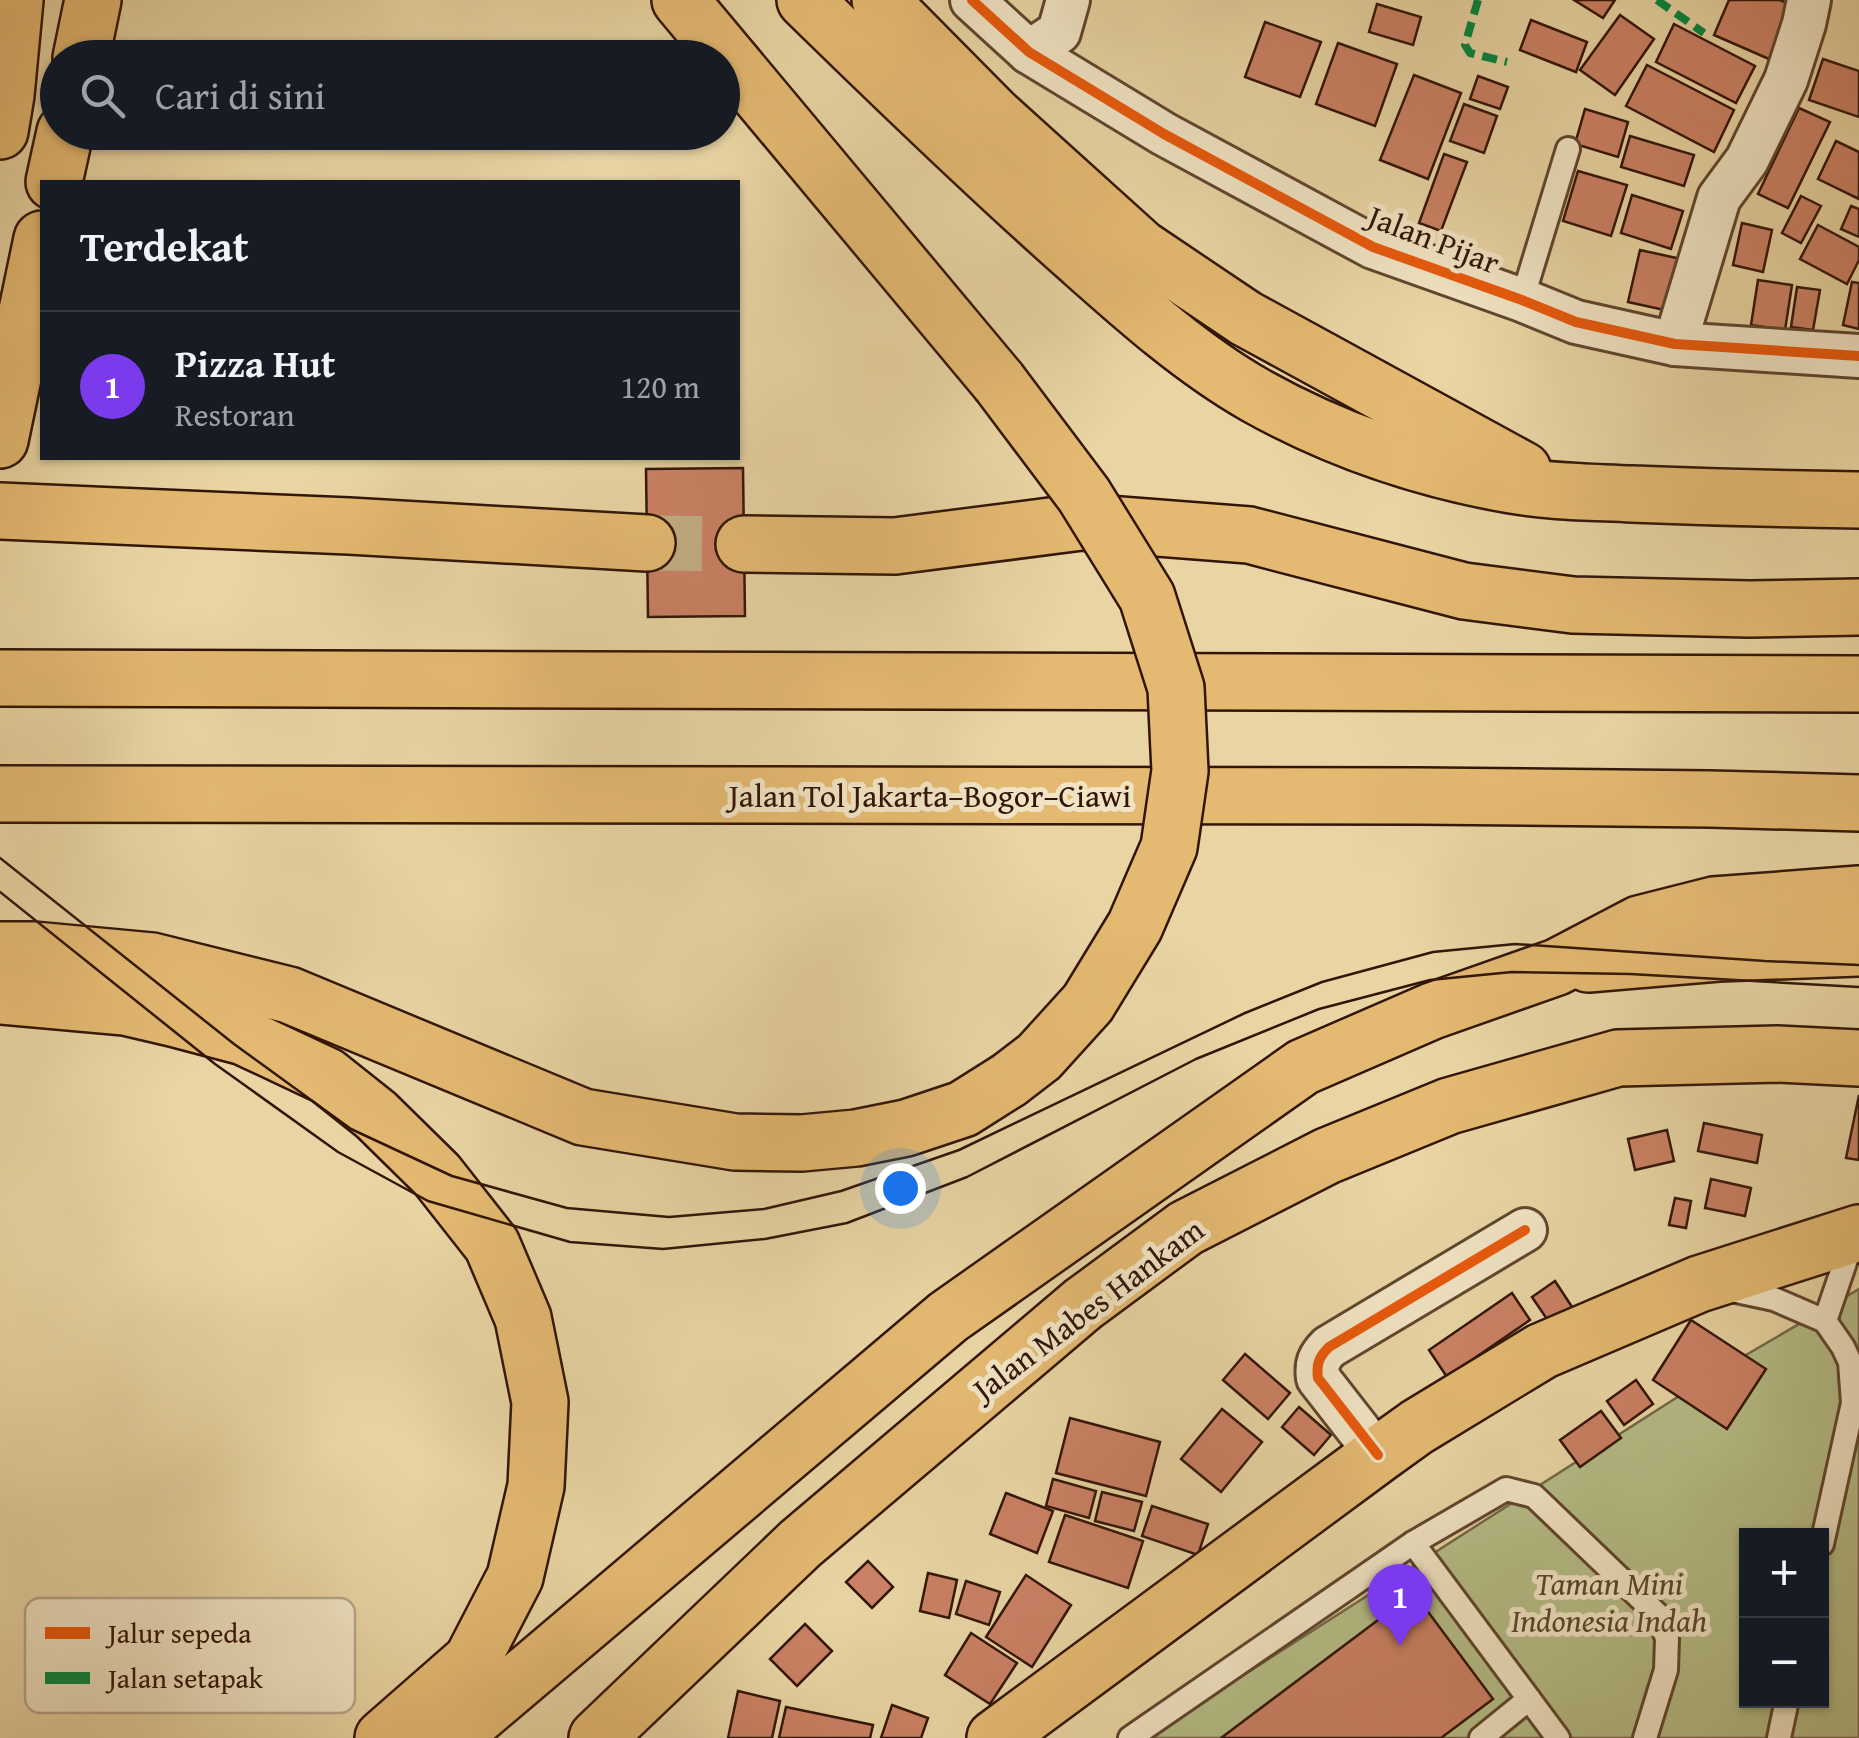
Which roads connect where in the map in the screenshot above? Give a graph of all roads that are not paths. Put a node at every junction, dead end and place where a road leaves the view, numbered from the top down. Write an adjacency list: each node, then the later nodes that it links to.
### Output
1 (16, 0): 13 (main road)
2 (93, 0): 9 (main road)
3 (680, 0): 10 (main road, bridge)
4 (805, 0): 22 (main road)
5 (880, 0): 22 (main road)
6 (972, 0): 11 (street, Jalan Pijar)
7 (1068, 0): 11 (street)
8 (1809, 0): 19 (street)
9 (85, 40)
10 (713, 40)
11 (1029, 52): 18 (street, Jalan Pijar)
12 (740, 72): 34 (main road, bridge)
13 (0, 131)
14 (61, 150): 16 (main road)
15 (1568, 150): 18 (lane)
16 (54, 180)
17 (40, 249): 21 (main road)
18 (1522, 300): 19 (street, Jalan Pijar)
19 (1675, 344): 20 (street, Jalan Pijar)
20 (1859, 356)
21 (3, 427)
22 (1560, 491): 23 (main road)
23 (1859, 500)
24 (0, 511): 25 (main road)
25 (647, 543)
26 (744, 544): 27 (main road)
27 (1859, 607)
28 (0, 678): 29 (main road)
29 (1859, 684)
30 (0, 794): 31 (main road, Jalan Tol Jakarta–Bogor–Ciawi)
31 (1859, 803)
32 (1859, 894): 35 (main road)
33 (1859, 948): 35 (main road)
34 (0, 950)
35 (1557, 967): 49 (main road)
36 (0, 996): 48 (main road)
37 (1859, 1058): 50 (main road, Jalan Mabes Hankam)
38 (1524, 1230): 42 (street)
39 (1856, 1234): 40 (main road); 41 (lane)
40 (1699, 1284): 41 (lane); 42 (main road)
41 (1826, 1321): 43 (lane)
42 (1378, 1455): 47 (main road)
43 (1825, 1528)
44 (1413, 1542): 45 (lane); 51 (lane); 54 (lane)
45 (1529, 1699): 52 (lane); 53 (lane)
46 (1785, 1708): 55 (lane)
47 (1016, 1732)
48 (383, 1738)
49 (452, 1738)
50 (597, 1738)
51 (1130, 1738)
52 (1481, 1738)
53 (1558, 1738)
54 (1645, 1738)
55 (1779, 1738)

